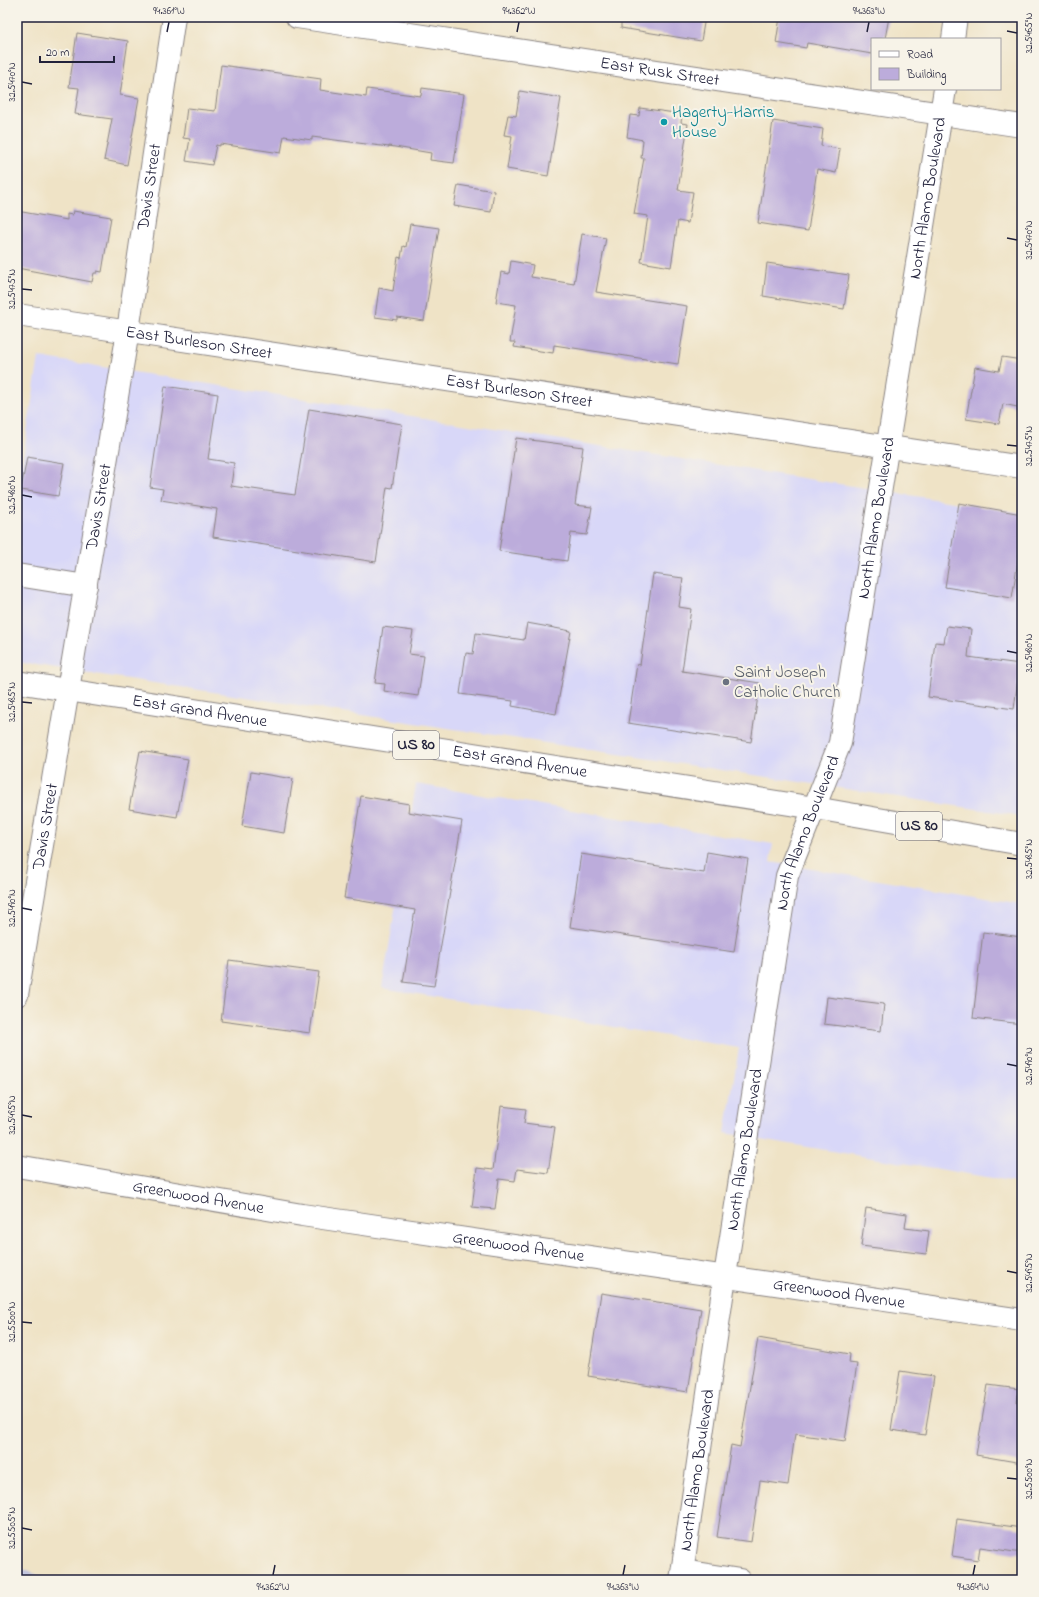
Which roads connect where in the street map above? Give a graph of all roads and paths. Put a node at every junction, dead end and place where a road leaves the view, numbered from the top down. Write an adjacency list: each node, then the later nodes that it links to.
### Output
1 (174, 17): 10 (main road, Davis Street)
2 (297, 17): 4 (main road, East Rusk Street)
3 (956, 17): 5 (main road)
4 (364, 22): 7 (main road, East Rusk Street)
5 (953, 38)
6 (944, 90): 7 (main road, North Alamo Boulevard)
7 (941, 113): 8 (main road, East Rusk Street); 11 (main road, North Alamo Boulevard)
8 (1022, 126)
9 (17, 315): 10 (main road, East Burleson Street)
10 (128, 332): 11 (main road, East Burleson Street); 14 (main road, Davis Street)
11 (887, 446): 12 (main road, East Burleson Street); 17 (main road, North Alamo Boulevard)
12 (1022, 467)
13 (17, 575): 14 (main road)
14 (86, 586): 16 (main road, Davis Street)
15 (17, 682): 16 (main road, East Grand Avenue / US 80)
16 (68, 690): 17 (main road, East Grand Avenue / US 80); 19 (main road, Davis Street)
17 (815, 808): 18 (main road, East Grand Avenue / US 80); 21 (main road, North Alamo Boulevard)
18 (1022, 844)
19 (17, 995)
20 (17, 1166): 21 (main road, Greenwood Avenue)
21 (725, 1276): 22 (main road, Greenwood Avenue); 23 (main road, North Alamo Boulevard)
22 (1022, 1320)
23 (682, 1576): 24 (main road)
24 (740, 1580)

